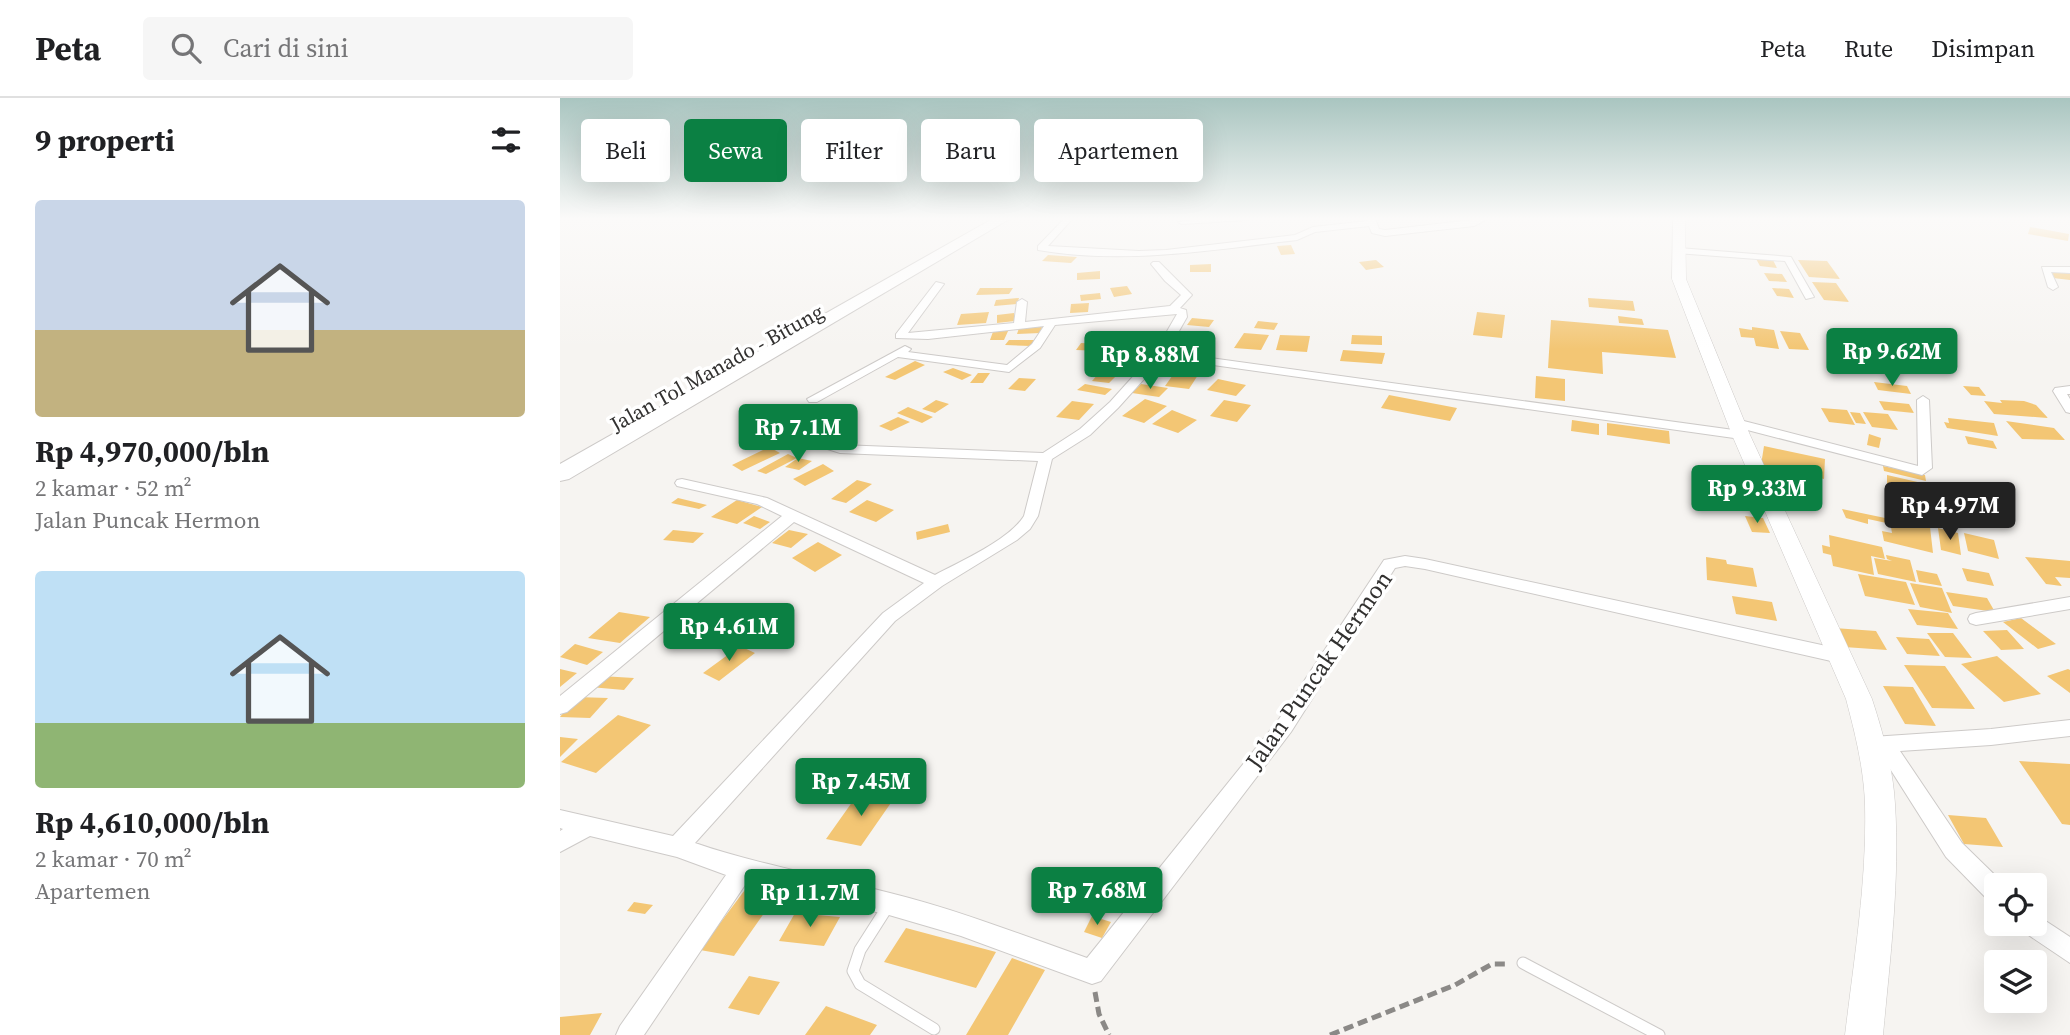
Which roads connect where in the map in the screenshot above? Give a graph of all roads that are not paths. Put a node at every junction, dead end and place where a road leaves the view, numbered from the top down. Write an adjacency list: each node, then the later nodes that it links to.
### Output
1 (905, 262): 23 (highway, Jalan Tol Manado - Bitung)
2 (928, 262): 25 (highway, Jalan Tol Manado - Bitung)
3 (1679, 262): 21 (street)
4 (1790, 262): 9 (street)
5 (1157, 264): 11 (street)
6 (2070, 270): 8 (street)
7 (939, 284): 14 (street)
8 (2053, 287)
9 (1809, 297)
10 (1022, 302): 13 (street)
11 (1173, 309): 12 (street); 16 (street)
12 (1052, 322): 13 (street); 15 (street)
13 (1019, 325): 14 (street)
14 (928, 336): 15 (street)
15 (897, 354): 18 (street)
16 (1160, 354): 21 (street); 24 (street)
17 (2070, 390): 20 (street)
18 (813, 399)
19 (1923, 400): 21 (street)
20 (2070, 408)
21 (1738, 429): 31 (street)
22 (789, 432): 24 (street)
23 (560, 455)
24 (1046, 457): 28 (street)
25 (560, 474)
26 (682, 483): 27 (street)
27 (794, 514): 28 (street); 32 (street)
28 (936, 582): 38 (street)
29 (2070, 603): 30 (street)
30 (1976, 619)
31 (1840, 656): 34 (street); 41 (street, Jalan Puncak Hermon)
32 (560, 707)
33 (2067, 731): 34 (street)
34 (1879, 744): 40 (street); 48 (street)
35 (560, 819): 36 (street)
36 (586, 827): 37 (street); 38 (street)
37 (560, 842)
38 (677, 847): 39 (street)
39 (742, 870): 41 (street); 46 (street)
40 (1984, 880)
41 (889, 904): 45 (lane)
42 (2047, 935): 43 (street)
43 (2070, 951)
44 (1523, 964): 47 (lane)
45 (934, 1029)
46 (629, 1035)
47 (1659, 1035)
48 (1864, 1035)

